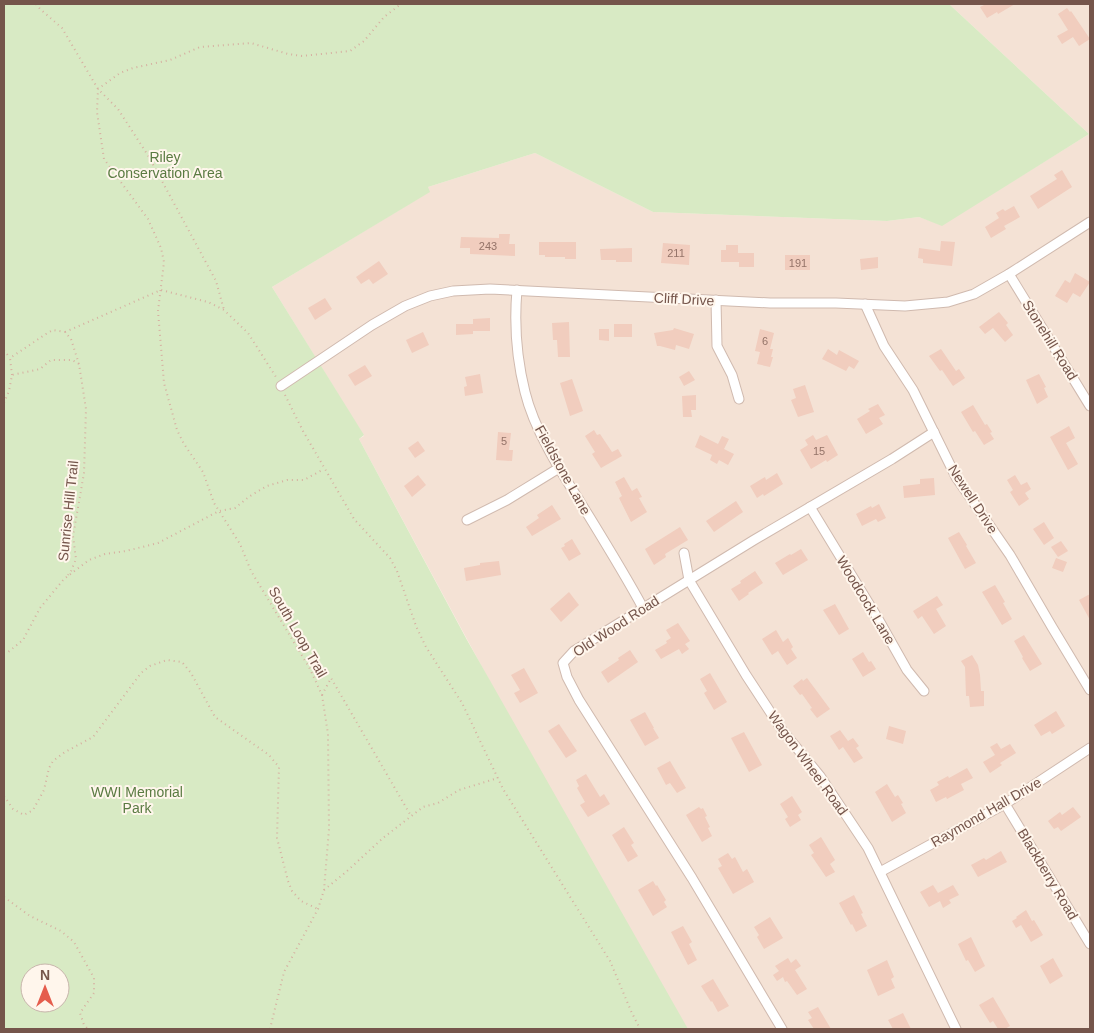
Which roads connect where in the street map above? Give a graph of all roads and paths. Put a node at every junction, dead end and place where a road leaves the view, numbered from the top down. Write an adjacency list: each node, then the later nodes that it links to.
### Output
1 (36, 4): 3 (path)
2 (401, 4): 3 (path)
3 (98, 89): 6 (path, South Loop Trail); 10 (path)
4 (1090, 222): 5 (street, Cliff Drive)
5 (1009, 274): 9 (street, Cliff Drive); 19 (street, Stonehill Road)
6 (161, 290): 10 (path); 11 (path); 24 (path, South Loop Trail)
7 (517, 290): 8 (street, Cliff Drive); 16 (street, Cliff Drive); 21 (street, Fieldstone Lane)
8 (716, 300): 9 (street, Cliff Drive); 17 (street)
9 (864, 304): 20 (street, Newell Drive)
10 (224, 310): 16 (path)
11 (65, 332): 13 (path); 14 (path, Sunrise Hill Trail)
12 (4, 350): 13 (path)
13 (10, 358): 15 (path)
14 (79, 364): 15 (path); 27 (path, Sunrise Hill Trail)
15 (12, 375): 18 (path)
16 (281, 386): 22 (path)
17 (740, 398)
18 (4, 403)
19 (1090, 406)
20 (934, 432): 23 (street, Old Wood Road); 31 (street, Newell Drive)
21 (559, 468): 25 (street); 29 (street, Fieldstone Lane)
22 (325, 469): 24 (path); 35 (path)
23 (810, 507): 28 (street, Old Wood Road); 32 (street, Woodcock Lane)
24 (220, 512): 27 (path); 33 (path, South Loop Trail)
25 (467, 520)
26 (684, 553): 28 (street, Wagon Wheel Road)
27 (64, 579): 30 (path)
28 (690, 580): 29 (street, Old Wood Road); 39 (street, Wagon Wheel Road)
29 (643, 608): 47 (street, Old Wood Road)
30 (4, 653)
31 (1090, 690)
32 (924, 691)
33 (322, 695): 38 (path); 40 (path, South Loop Trail)
34 (1090, 748): 37 (street, Raymond Hall Drive)
35 (498, 778): 38 (path); 46 (path)
36 (4, 796): 42 (path)
37 (1005, 804): 39 (street, Raymond Hall Drive); 43 (street, Blackberry Road)
38 (411, 816): 40 (path)
39 (880, 872): 48 (street, Wagon Wheel Road)
40 (324, 890): 42 (path, South Loop Trail)
41 (4, 897): 44 (path)
42 (318, 909): 45 (path, South Loop Trail)
43 (1090, 944)
44 (88, 1029)
45 (270, 1029)
46 (640, 1029)
47 (782, 1029)
48 (956, 1029)

